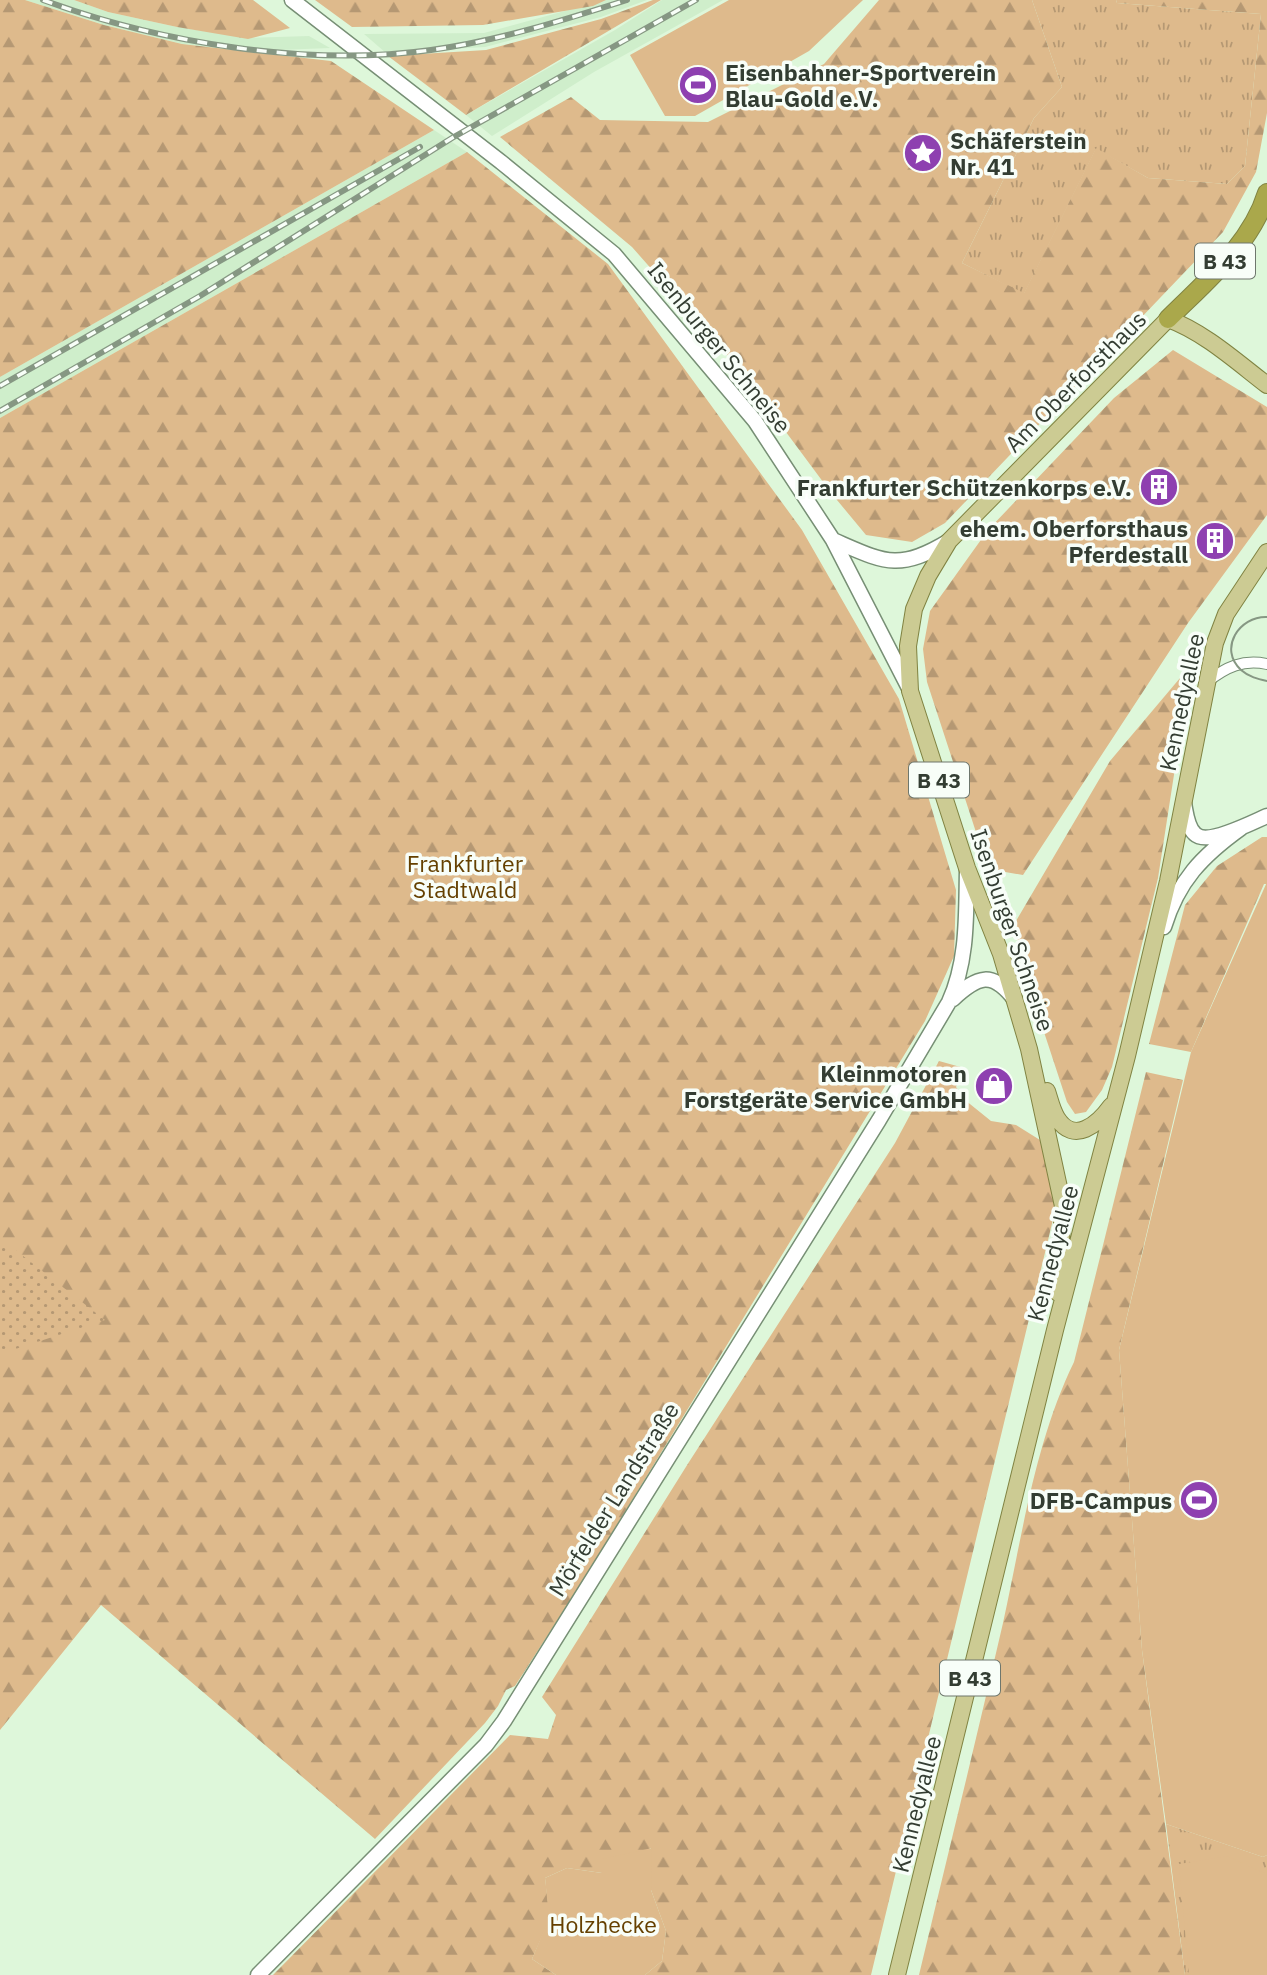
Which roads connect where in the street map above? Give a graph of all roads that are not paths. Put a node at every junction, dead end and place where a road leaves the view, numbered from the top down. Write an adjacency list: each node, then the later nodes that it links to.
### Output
1 (292, 0): 5 (main road, Isenburger Schneise)
2 (1267, 192): 3 (highway, B 43)
3 (1168, 319): 4 (main road); 6 (main road, Am Oberforsthaus / B 43)
4 (1267, 385)
5 (833, 540): 6 (main road); 10 (main road, Isenburger Schneise)
6 (948, 541): 10 (main road, Am Oberforsthaus / B 43)
7 (1267, 552): 9 (main road, Kennedyallee / B 43)
8 (1267, 664): 9 (street)
9 (1207, 683): 11 (main road, Kennedyallee / B 43)
10 (910, 691): 14 (main road, Isenburger Schneise / B 43)
11 (1184, 803): 13 (main road); 15 (main road, Kennedyallee / B 43)
12 (1267, 816): 13 (main road)
13 (1241, 828): 15 (main road)
14 (967, 868): 16 (main road, Isenburger Schneise / B 43); 17 (main road, Mörfelder Landstraße)
15 (1151, 948): 19 (main road, Kennedyallee / B 43)
16 (1015, 1000): 17 (main road, Mörfelder Landstraße); 18 (main road, Isenburger Schneise / B 43)
17 (949, 1002): 21 (main road, Mörfelder Landstraße)
18 (1025, 1036): 19 (main road); 20 (main road, Isenburger Schneise / B 43)
19 (1116, 1098): 20 (main road, Kennedyallee / B 43)
20 (1055, 1330): 22 (main road, Kennedyallee / B 43)
21 (258, 1975)
22 (897, 1975)

